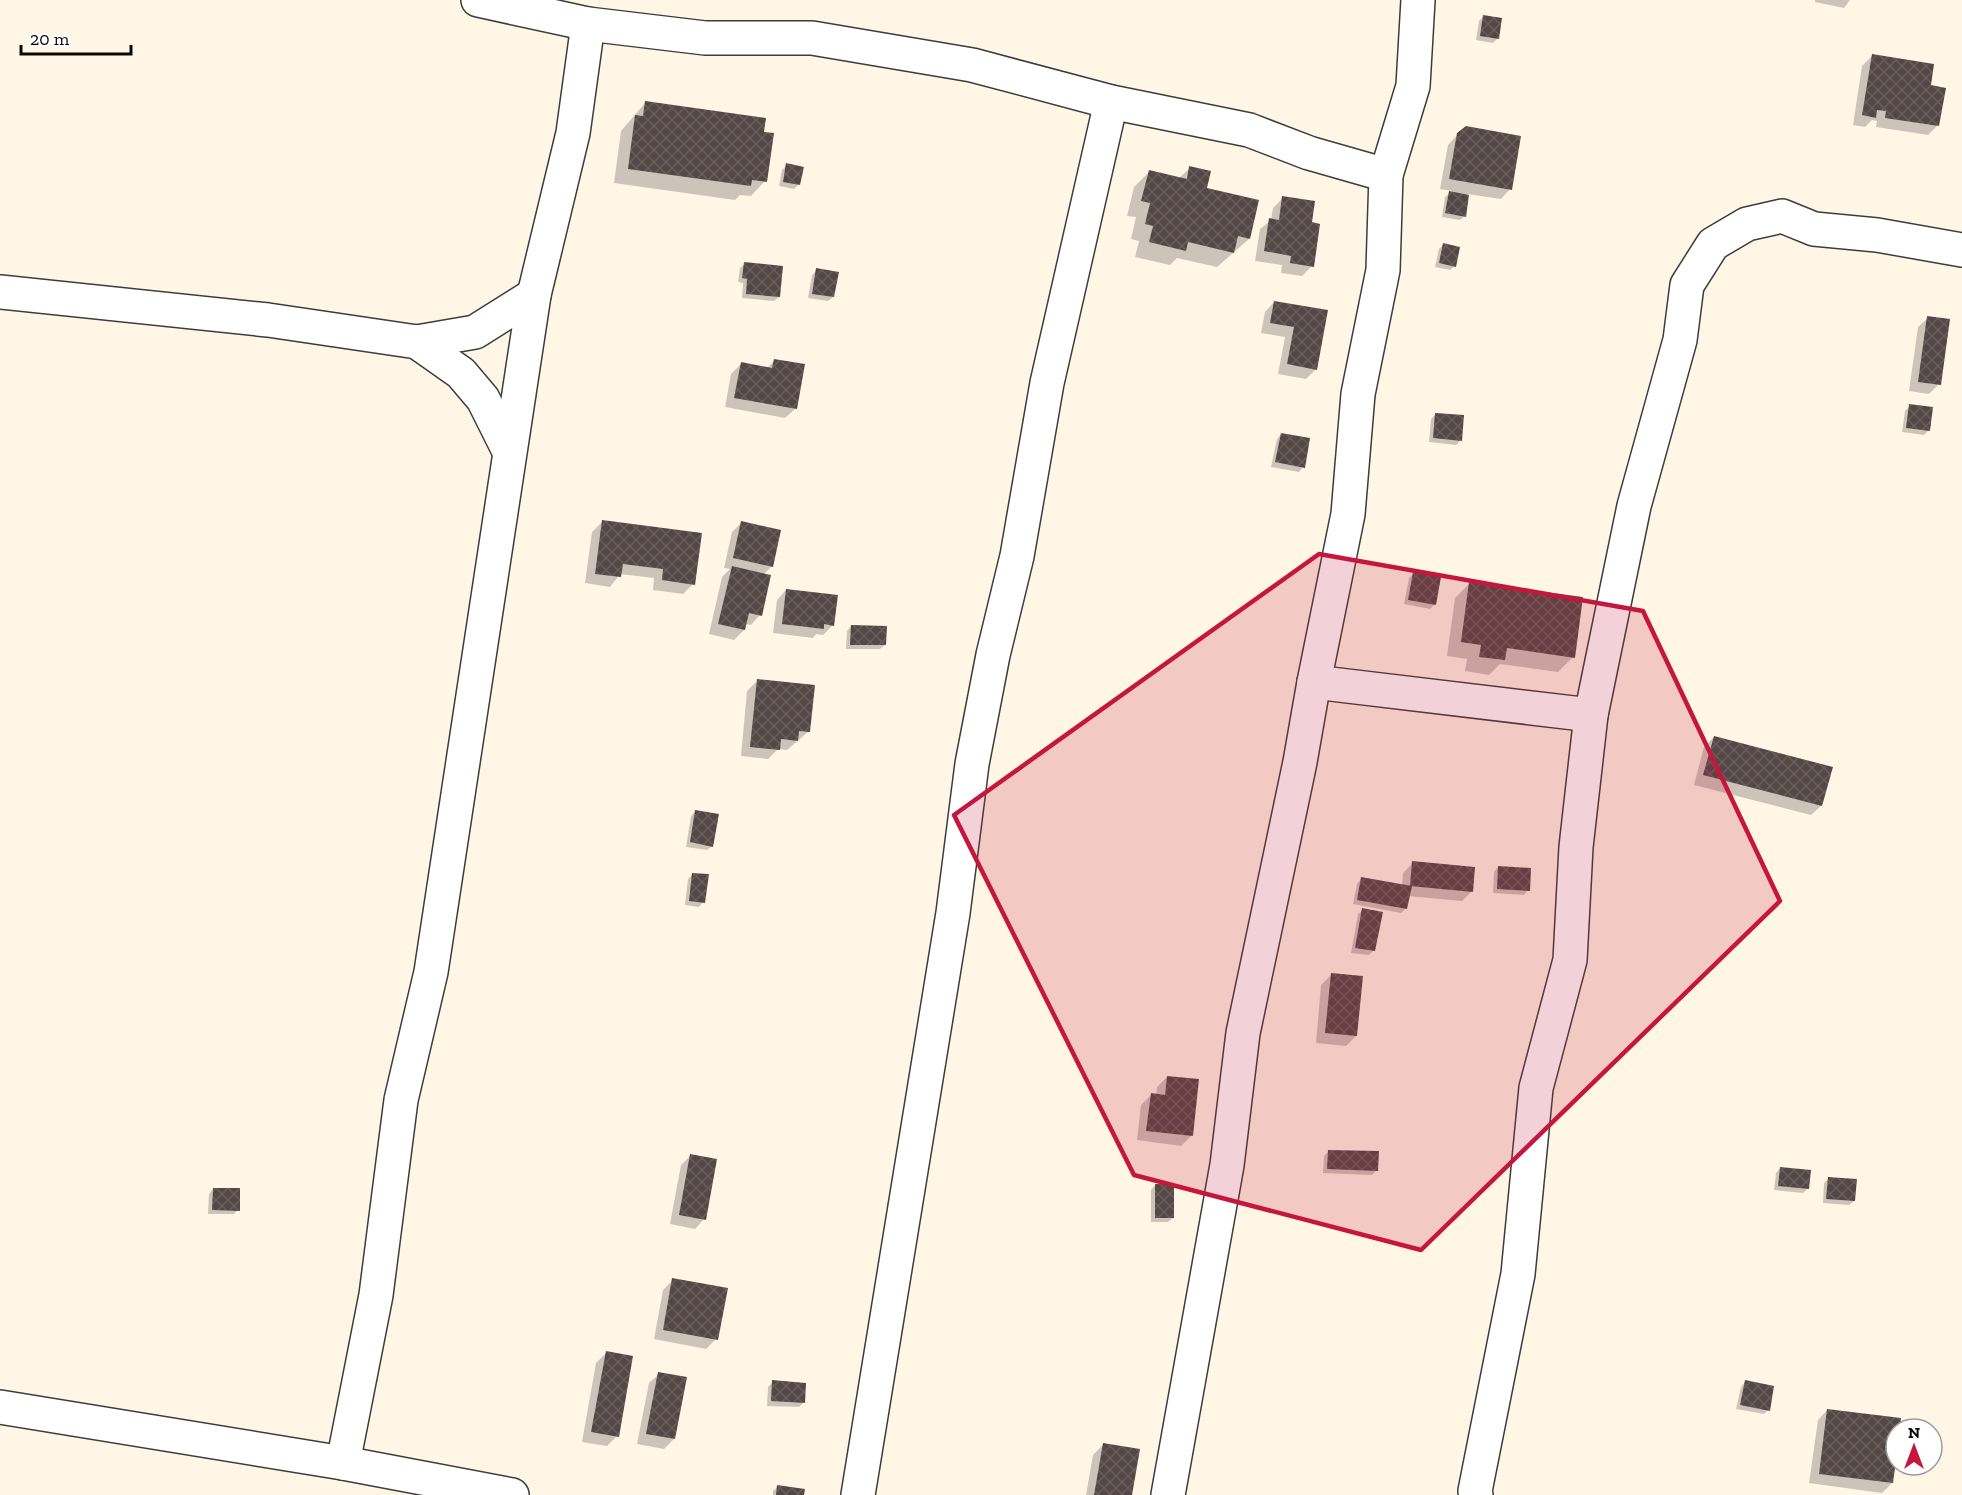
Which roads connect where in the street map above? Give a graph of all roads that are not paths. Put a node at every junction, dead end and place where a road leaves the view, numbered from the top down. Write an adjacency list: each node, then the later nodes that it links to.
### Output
1 (478, 0): 3 (street)
2 (1418, 0): 5 (street)
3 (588, 24): 4 (street); 8 (street)
4 (1111, 102): 5 (street); 17 (street)
5 (1386, 175): 11 (street)
6 (1962, 250): 12 (street)
7 (0, 292): 9 (street)
8 (534, 295): 9 (street); 10 (street)
9 (417, 342): 10 (street)
10 (509, 451): 14 (street)
11 (1314, 682): 12 (street); 18 (street)
12 (1591, 715): 15 (street)
13 (0, 1407): 14 (street)
14 (343, 1463): 16 (street)
15 (1474, 1494)
16 (512, 1495)
17 (858, 1495)
18 (1168, 1495)

